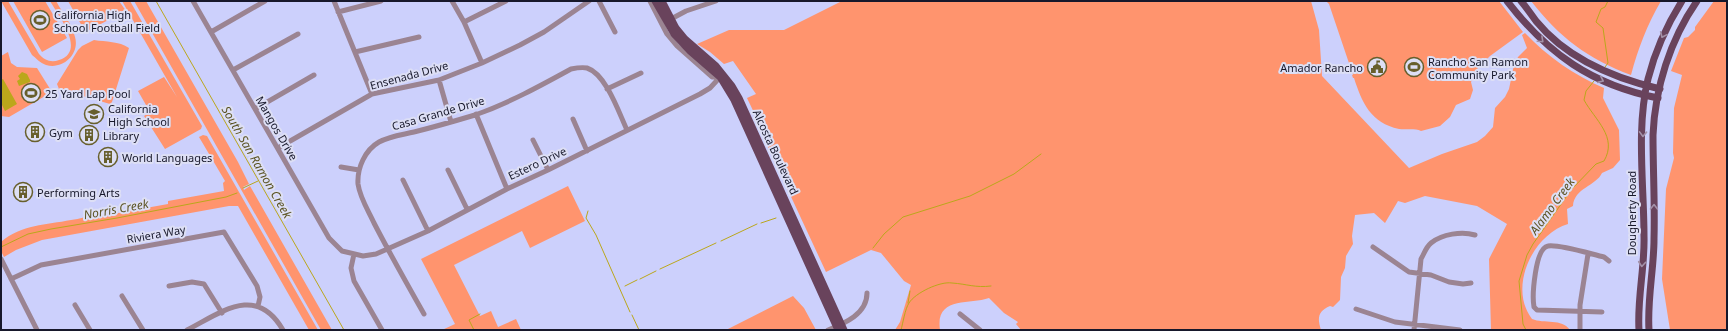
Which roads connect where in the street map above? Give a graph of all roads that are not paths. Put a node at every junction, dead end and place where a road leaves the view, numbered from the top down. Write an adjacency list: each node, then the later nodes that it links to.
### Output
1 (194, 1): 20 (street, Mangos Drive)
2 (265, 1): 20 (street)
3 (334, 1): 17 (street)
4 (382, 1): 17 (street)
5 (452, 1): 19 (street)
6 (506, 1): 19 (street)
7 (589, 1): 25 (street, Ensenada Drive)
8 (599, 1): 21 (street)
9 (650, 1): 29 (street)
10 (655, 1): 18 (main road, Alcosta Boulevard)
11 (662, 1): 18 (main road, Alcosta Boulevard)
12 (716, 1): 18 (street)
13 (1507, 1): 35 (main road, one-way to 35)
14 (1521, 1): 31 (main road)
15 (1682, 1): 31 (main road, Dougherty Road, one-way to 31)
16 (1697, 1): 33 (main road, Dougherty Road)
17 (338, 12): 24 (street)
18 (669, 21): 29 (main road, Alcosta Boulevard)
19 (464, 22): 25 (street)
20 (211, 32): 26 (street, Mangos Drive)
21 (615, 32)
22 (298, 34): 26 (street)
23 (419, 37): 24 (street)
24 (355, 52): 34 (street)
25 (482, 63): 30 (street, Ensenada Drive)
26 (233, 70): 37 (street, Mangos Drive)
27 (641, 73): 32 (street)
28 (314, 75): 37 (street)
29 (721, 76): 41 (street, Estero Drive); 75 (main road, Alcosta Boulevard)
30 (439, 80): 34 (street, Ensenada Drive); 40 (street)
31 (1646, 86): 33 (main road); 35 (main road, Dougherty Road)
32 (608, 89): 38 (street, Casa Grande Drive); 41 (street, Casa Grande Drive)
33 (1660, 89): 36 (main road, Dougherty Road)
34 (372, 94): 43 (street, Ensenada Drive)
35 (1645, 95): 36 (main road); 86 (main road, Dougherty Road, one-way to 86)
36 (1658, 98): 87 (main road, Dougherty Road, one-way to 36)
37 (255, 109): 43 (street, Mangos Drive)
38 (476, 114): 40 (street, Casa Grande Drive); 50 (street)
39 (572, 119): 44 (street)
40 (451, 122): 46 (street, Casa Grande Drive)
41 (627, 130): 44 (street, Estero Drive)
42 (533, 140): 48 (street)
43 (278, 148): 56 (street, Mangos Drive)
44 (587, 151): 48 (street, Estero Drive)
45 (341, 167): 46 (street)
46 (359, 170): 55 (street, Casa Grande Drive)
47 (448, 170): 51 (street)
48 (548, 170): 50 (street, Estero Drive)
49 (403, 180): 52 (street)
50 (507, 189): 51 (street, Estero Drive)
51 (467, 209): 52 (street, Estero Drive)
52 (428, 231): 55 (street, Estero Drive)
53 (1475, 235): 60 (street)
54 (1373, 247): 60 (street)
55 (387, 249): 56 (street, Estero Drive); 72 (street, Casa Grande Drive)
56 (354, 254): 81 (street)
57 (1588, 254): 59 (street); 70 (street); 70 (street)
58 (1, 259): 61 (street)
59 (1609, 261)
60 (1420, 274): 62 (street); 74 (street)
61 (11, 279): 67 (street, Riviera Way); 76 (street)
62 (1471, 283)
63 (169, 286): 69 (street)
64 (867, 293): 75 (street)
65 (122, 296): 78 (street)
66 (75, 305): 77 (street)
67 (258, 306): 69 (street); 80 (street)
68 (1356, 309): 74 (street)
69 (222, 312): 79 (street)
70 (1580, 312): 71 (street); 85 (street)
71 (1602, 312)
72 (424, 314)
73 (960, 314): 83 (street)
74 (1414, 327): 84 (street)
75 (839, 328): 82 (street)
76 (37, 330)
77 (90, 330)
78 (143, 330)
79 (187, 330)
80 (283, 330)
81 (382, 330)
82 (828, 330)
83 (980, 330)
84 (1460, 330)
85 (1580, 330)
86 (1639, 330)
87 (1649, 330)

